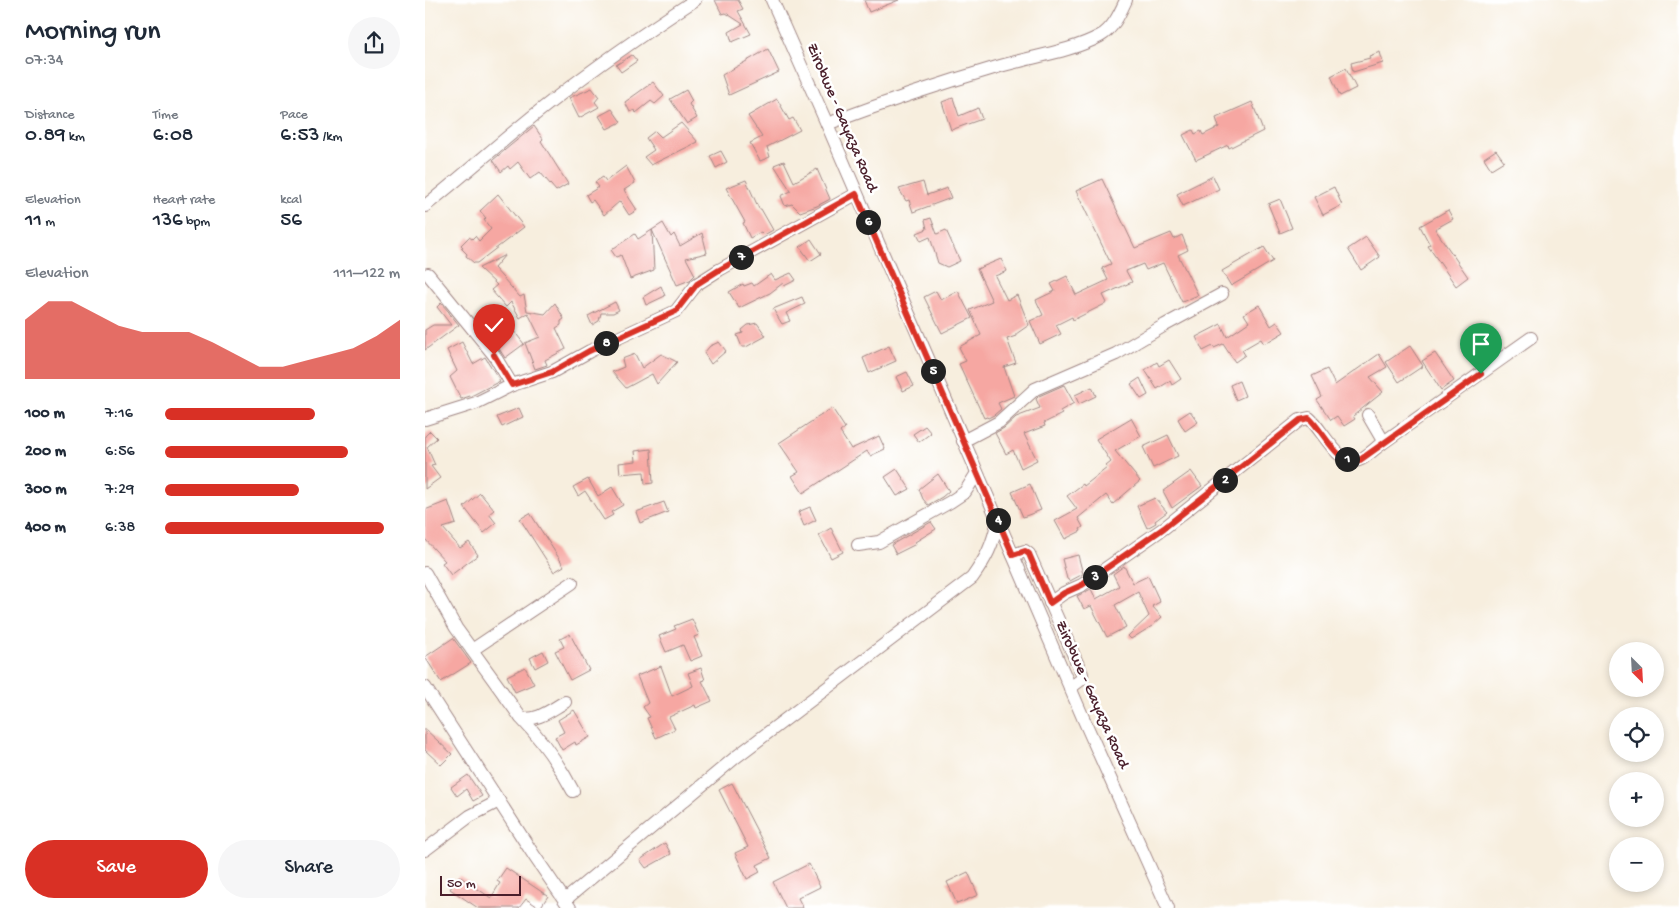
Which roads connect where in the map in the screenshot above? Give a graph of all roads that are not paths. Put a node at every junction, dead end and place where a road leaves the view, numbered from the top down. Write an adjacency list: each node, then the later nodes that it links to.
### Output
1 (695, 0): 6 (street)
2 (772, 0): 4 (street, Zirobwe - Gayaza Road)
3 (1127, 0): 4 (street)
4 (827, 124): 5 (street, Zirobwe - Gayaza Road)
5 (856, 194): 10 (street); 13 (street, Zirobwe - Gayaza Road)
6 (425, 206)
7 (428, 274): 10 (street)
8 (1222, 294): 13 (street)
9 (1531, 338): 14 (street)
10 (512, 385): 12 (street)
11 (1368, 415): 14 (street)
12 (425, 418)
13 (963, 441): 15 (street, Zirobwe - Gayaza Road)
14 (1381, 444): 21 (street)
15 (977, 473): 16 (street, Zirobwe - Gayaza Road); 17 (street)
16 (998, 521): 18 (street, Zirobwe - Gayaza Road); 30 (street)
17 (858, 545)
18 (1013, 555): 21 (street); 24 (street, Zirobwe - Gayaza Road)
19 (425, 573): 22 (street)
20 (572, 582): 22 (street)
21 (1050, 603): 24 (street)
22 (472, 650): 26 (street)
23 (425, 687): 28 (street)
24 (1070, 688): 31 (street, Zirobwe - Gayaza Road)
25 (565, 702): 26 (street)
26 (521, 718): 27 (street)
27 (573, 791)
28 (499, 801): 29 (street); 30 (street)
29 (425, 850)
30 (567, 904)
31 (1168, 908)

